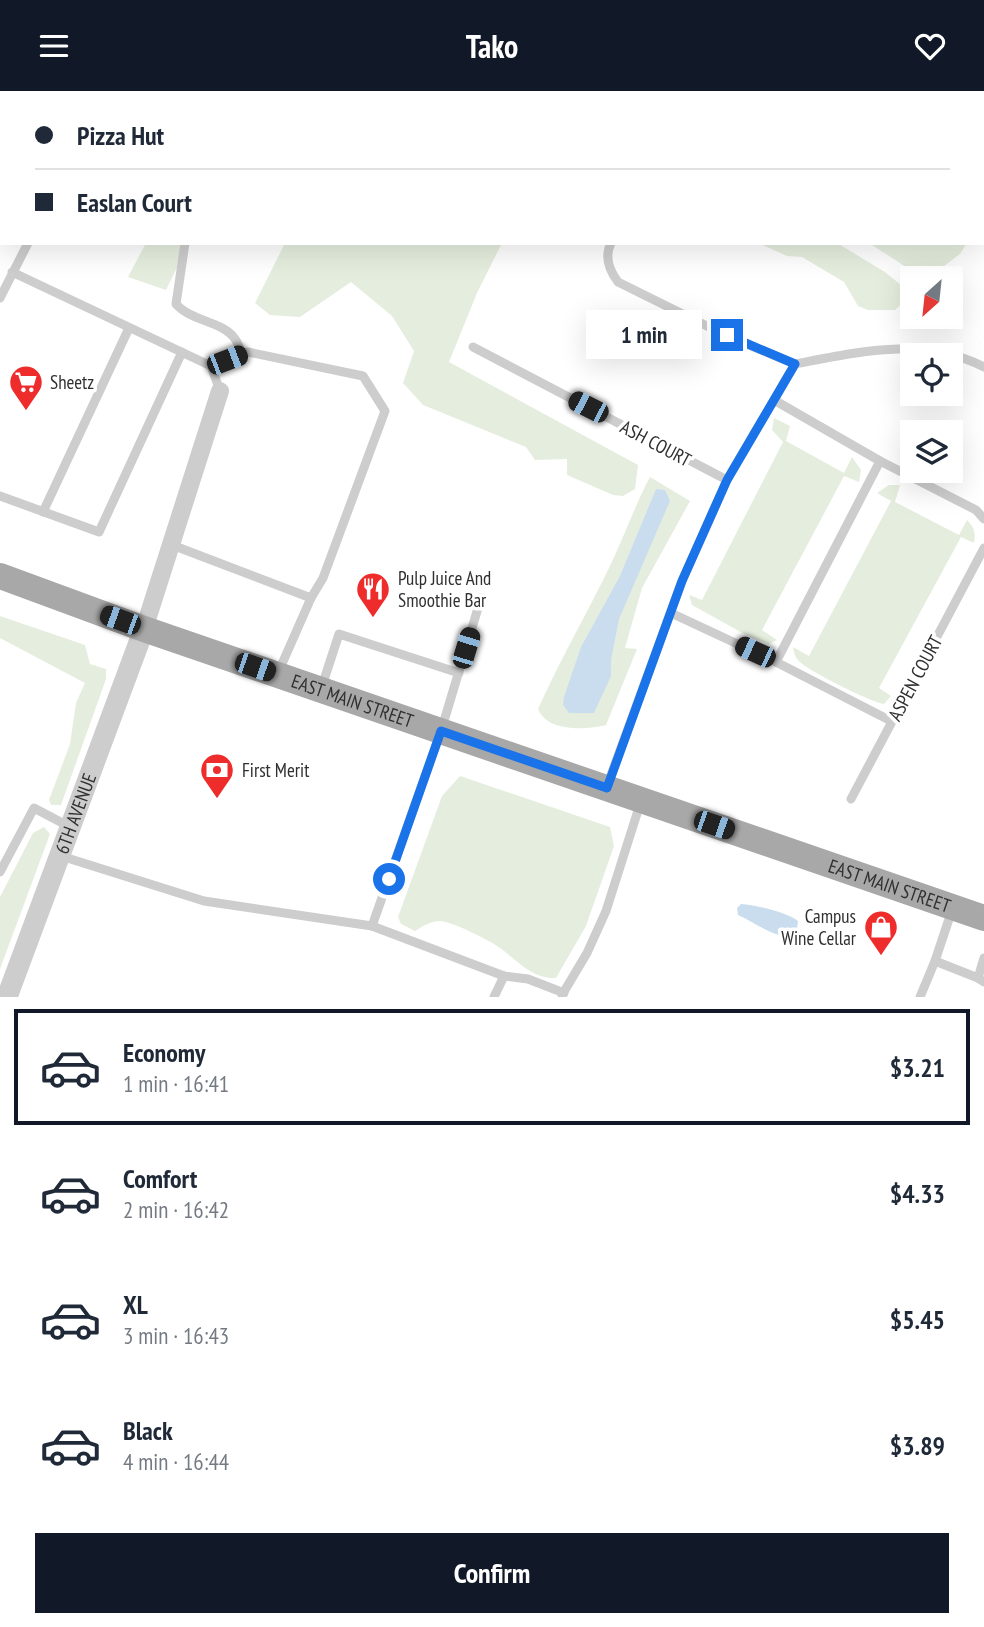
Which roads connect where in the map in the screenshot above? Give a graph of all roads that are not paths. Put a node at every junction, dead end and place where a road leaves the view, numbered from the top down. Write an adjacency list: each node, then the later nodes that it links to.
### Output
1 (27, 245): 4 (lane)
2 (185, 245): 9 (lane)
3 (611, 245): 10 (lane)
4 (12, 272): 5 (lane); 6 (lane)
5 (0, 298)
6 (129, 328): 8 (lane); 18 (lane)
7 (472, 347): 16 (lane, ASH COURT)
8 (182, 352): 11 (lane); 18 (lane)
9 (242, 354): 11 (lane); 24 (lane)
10 (795, 364): 12 (lane); 14 (lane)
11 (211, 366): 13 (lane)
12 (984, 367)
13 (220, 391): 20 (street)
14 (774, 400): 15 (lane); 16 (lane)
15 (880, 461): 19 (lane); 27 (lane)
16 (727, 480): 25 (lane)
17 (0, 496): 18 (lane)
18 (43, 512)
19 (984, 519)
20 (172, 545): 24 (lane); 26 (street)
21 (984, 548): 31 (lane, ASPEN COURT)
22 (0, 576): 26 (main road, EAST MAIN STREET)
23 (481, 597): 28 (lane)
24 (311, 598): 29 (lane)
25 (671, 613): 27 (lane); 33 (lane)
26 (144, 629): 29 (main road, EAST MAIN STREET); 36 (street, 6TH AVENUE)
27 (776, 662): 31 (lane)
28 (459, 673): 30 (lane); 32 (lane)
29 (277, 675): 30 (main road, EAST MAIN STREET)
30 (321, 689): 32 (main road, EAST MAIN STREET)
31 (891, 720): 34 (lane, ASPEN COURT)
32 (441, 731): 33 (main road, EAST MAIN STREET); 41 (lane)
33 (607, 788): 35 (main road, EAST MAIN STREET)
34 (851, 799)
35 (641, 800): 39 (main road, EAST MAIN STREET); 46 (lane)
36 (70, 827): 37 (street, 6TH AVENUE); 38 (lane)
37 (60, 856): 41 (lane); 47 (street, 6TH AVENUE)
38 (0, 872)
39 (953, 908): 40 (main road, EAST MAIN STREET); 43 (lane)
40 (984, 918)
41 (372, 926): 44 (lane)
42 (984, 958): 45 (lane)
43 (935, 961): 45 (lane); 49 (lane)
44 (504, 976): 46 (lane); 48 (lane)
45 (981, 980)
46 (563, 995)
47 (7, 997)
48 (494, 997)
49 (920, 997)

